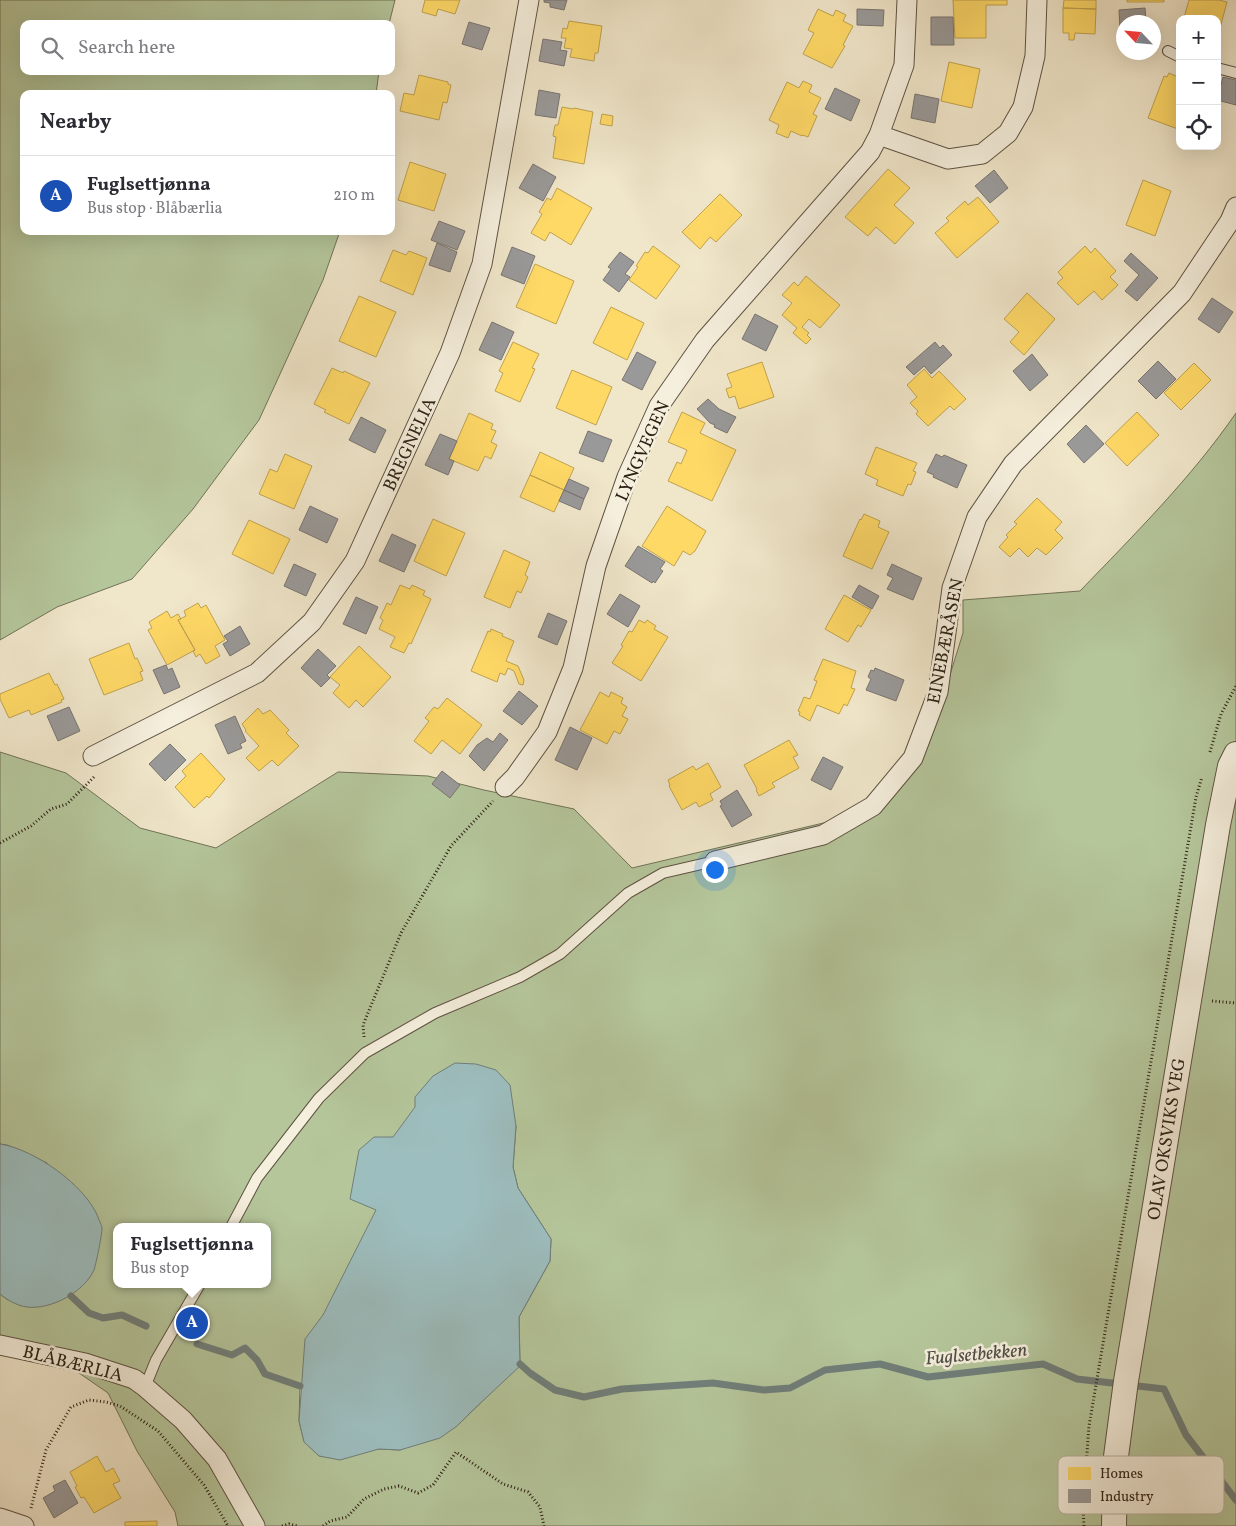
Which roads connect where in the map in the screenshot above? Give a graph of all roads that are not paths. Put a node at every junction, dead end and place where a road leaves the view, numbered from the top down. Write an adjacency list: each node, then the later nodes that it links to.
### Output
1 (529, 0): 11 (street, BREGNELIA)
2 (907, 0): 8 (street, LYNGVEGEN)
3 (1037, 0): 8 (street)
4 (1168, 51): 5 (lane)
5 (1176, 55)
6 (1221, 69): 7 (lane)
7 (1236, 73)
8 (878, 134): 12 (street, LYNGVEGEN)
9 (1236, 207): 13 (street, EINEBÆRÅSEN)
10 (1236, 754): 18 (street, OLAV OKSVIKS VEG)
11 (93, 756)
12 (505, 787)
13 (715, 861): 14 (lane)
14 (233, 1223)
15 (198, 1288): 17 (lane)
16 (0, 1345): 17 (street, BLÅBÆRLIA)
17 (145, 1386): 21 (street, BLÅBÆRLIA)
18 (1116, 1456)
19 (0, 1518): 20 (street)
20 (27, 1518)
21 (255, 1526)

